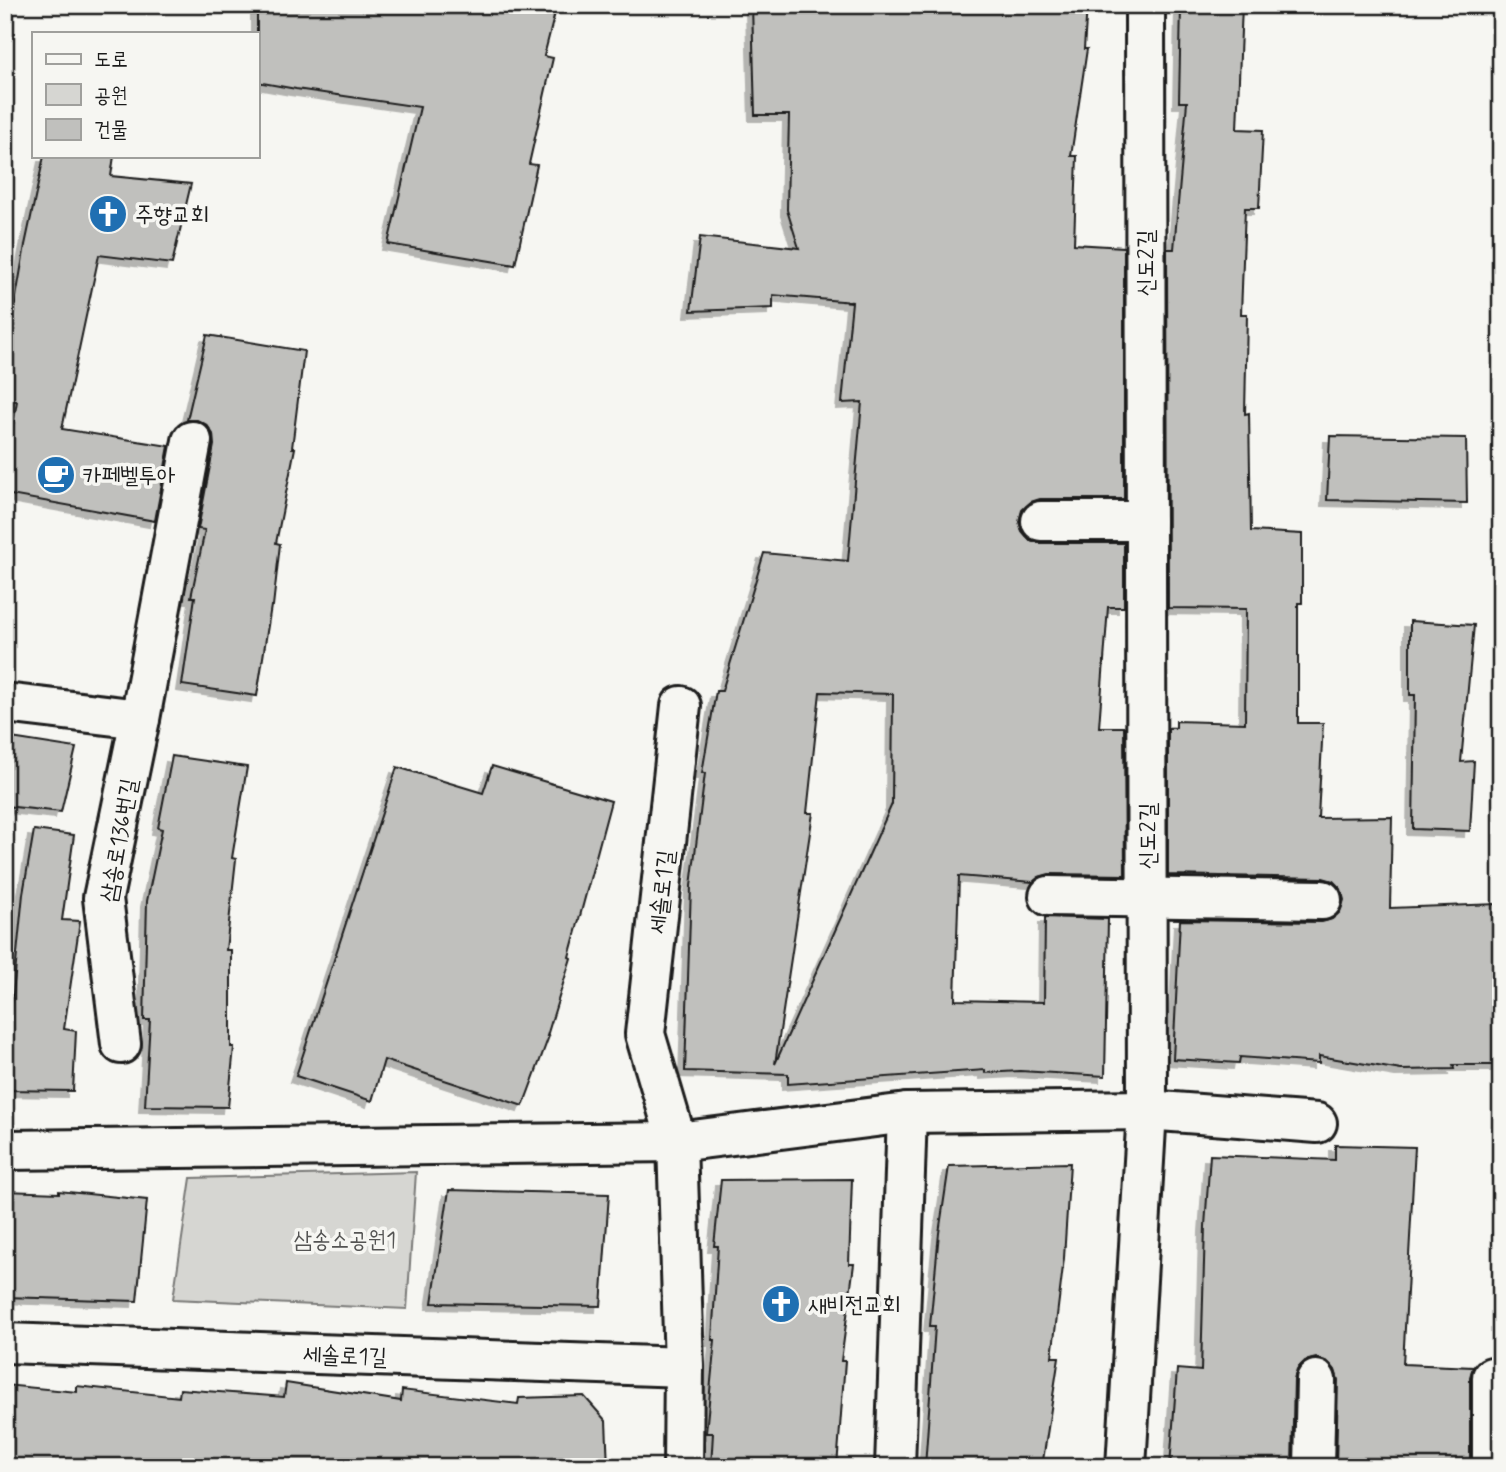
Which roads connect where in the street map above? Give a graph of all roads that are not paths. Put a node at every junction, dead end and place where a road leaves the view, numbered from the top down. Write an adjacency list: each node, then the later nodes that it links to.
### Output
1 (1145, 5): 4 (street, 신도2길)
2 (192, 441): 7 (street, 삼송로136번길)
3 (1041, 521): 4 (street)
4 (1146, 521): 9 (street, 신도2길)
5 (5, 703): 7 (street)
6 (681, 706): 15 (street, 세솔로1길)
7 (140, 719): 11 (street, 삼송로136번길)
8 (1049, 896): 9 (street, 신도2길)
9 (1147, 898): 10 (street, 신도2길); 12 (street, 신도2길)
10 (1322, 900)
11 (121, 1044)
12 (1147, 1110): 13 (street); 14 (street); 23 (street, 신도2길)
13 (907, 1113): 15 (street); 22 (street)
14 (1317, 1123)
15 (677, 1142): 16 (street); 18 (street, 세솔로1길)
16 (5, 1150)
17 (5, 1343): 18 (street, 세솔로1길)
18 (684, 1367): 21 (street, 세솔로1길)
19 (1492, 1377): 25 (street)
20 (1316, 1380): 24 (street)
21 (683, 1467)
22 (895, 1467)
23 (1126, 1467)
24 (1314, 1467)
25 (1492, 1467)

